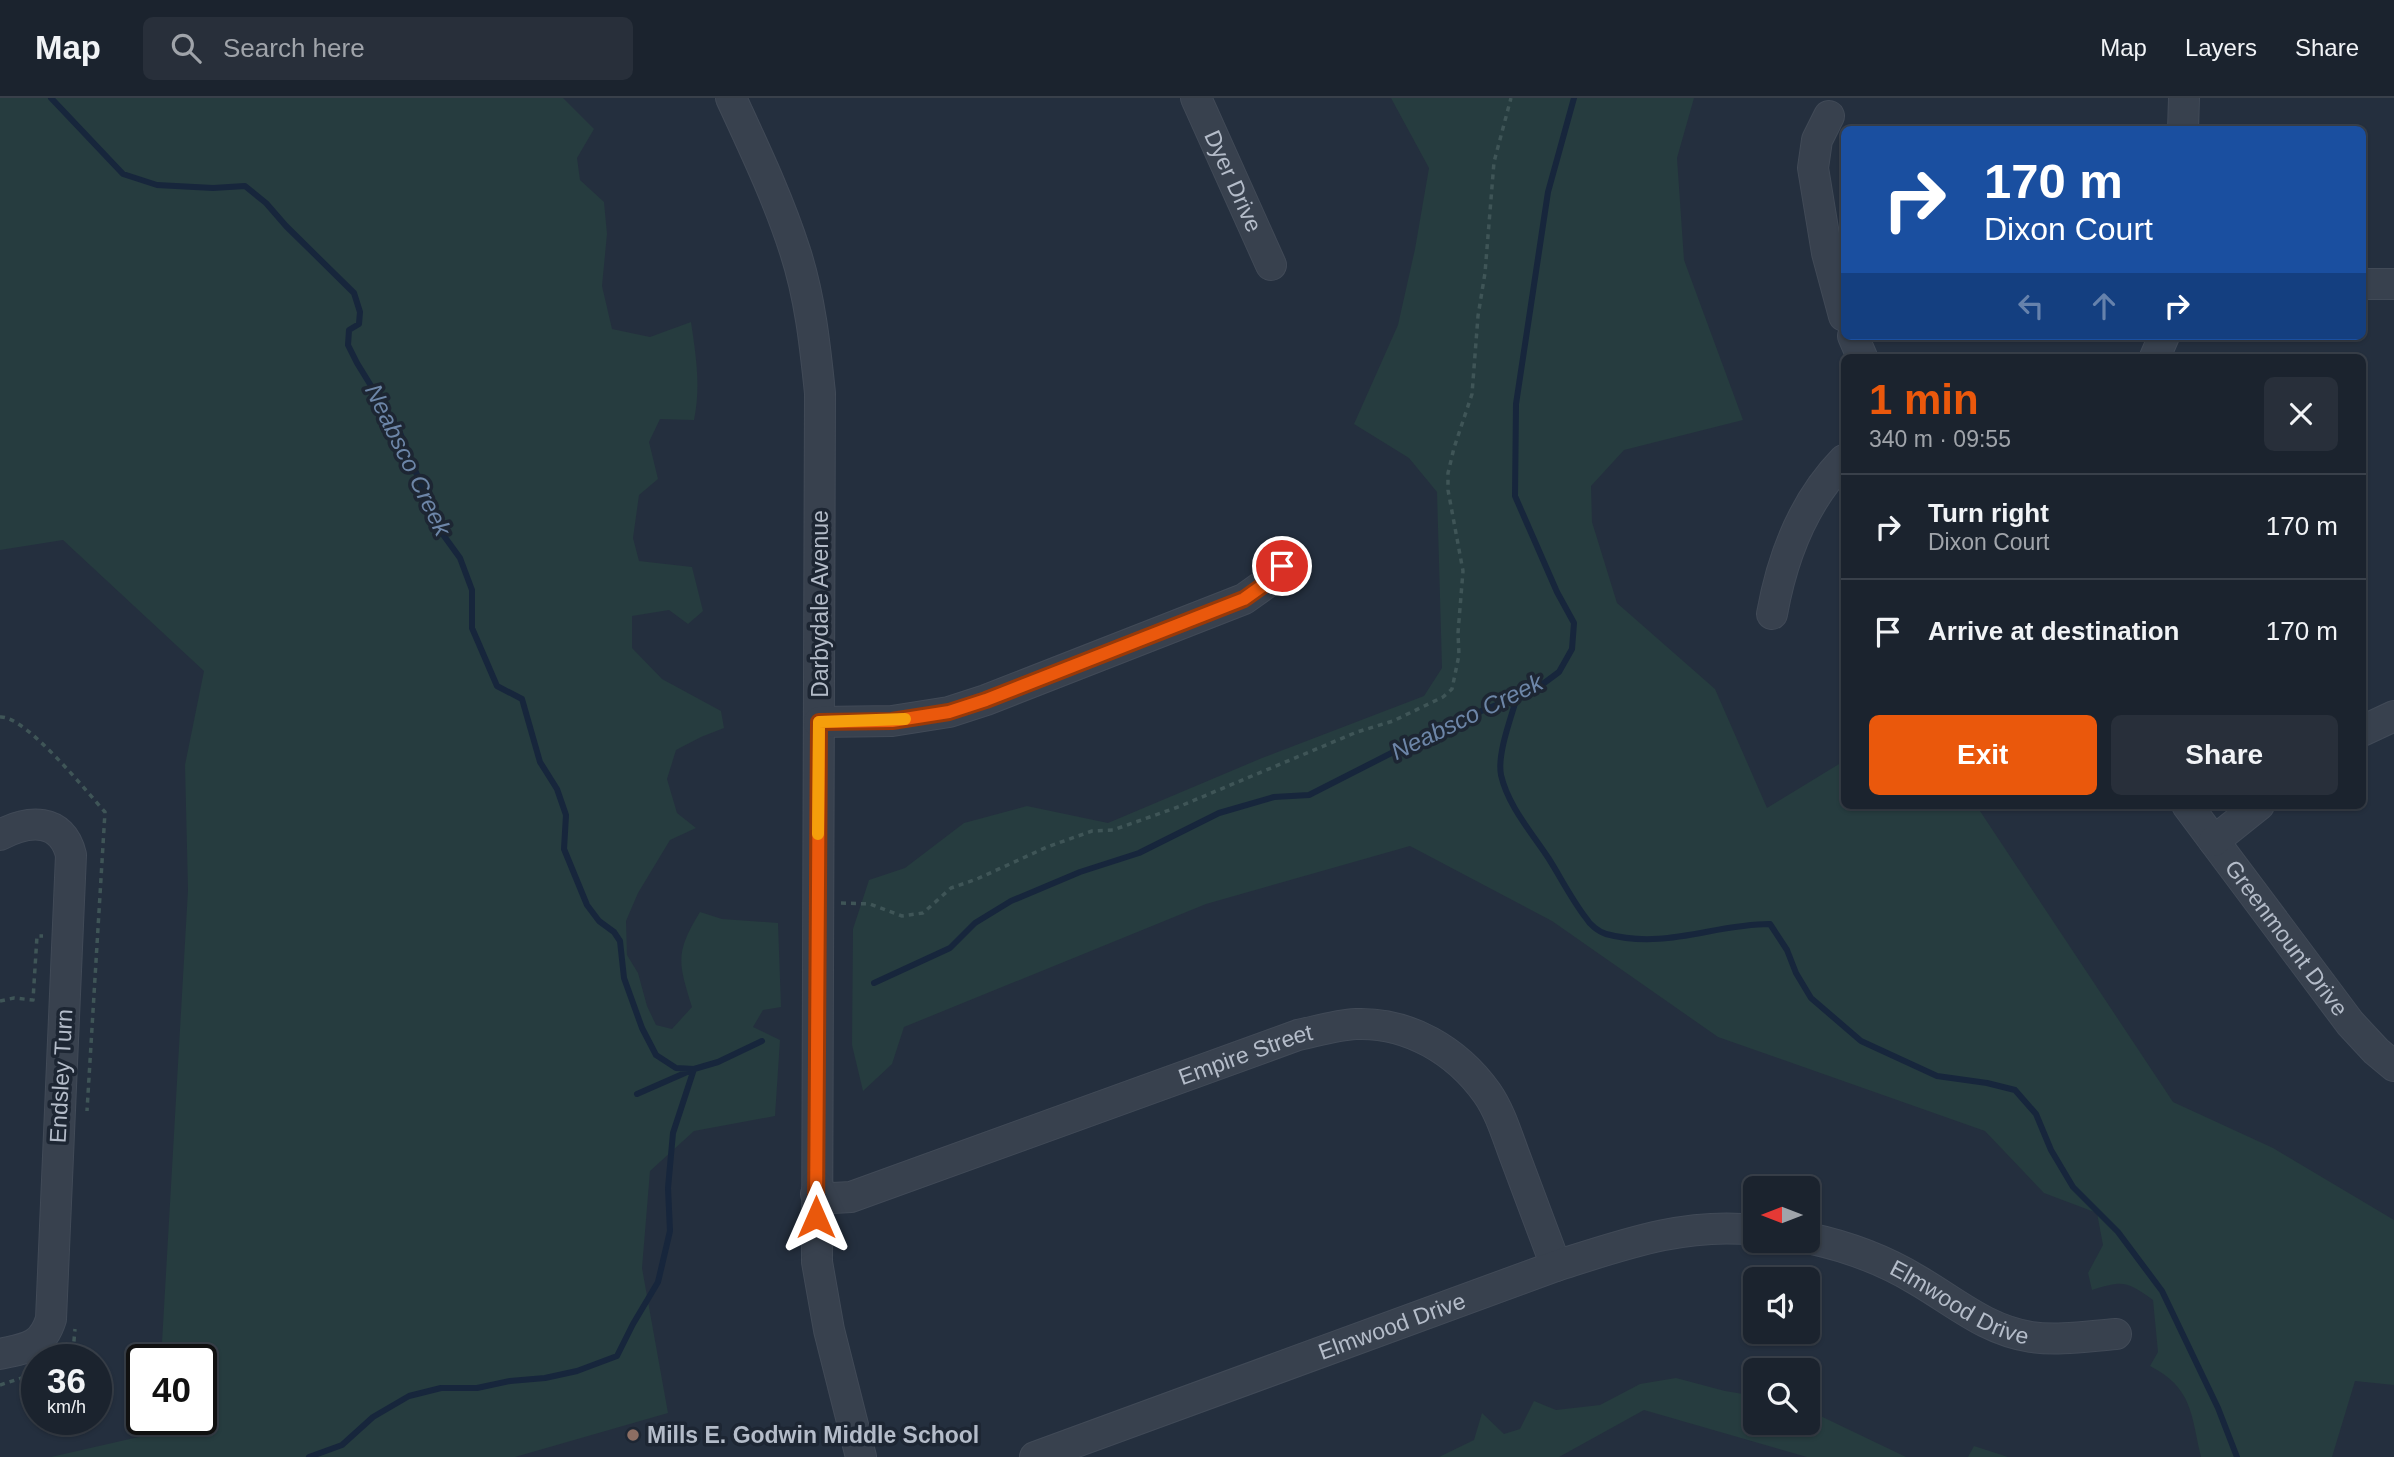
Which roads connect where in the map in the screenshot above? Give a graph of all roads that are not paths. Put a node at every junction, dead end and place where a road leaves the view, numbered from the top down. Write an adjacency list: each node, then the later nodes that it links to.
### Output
1 (731, 98): 14 (street, Darbydale Avenue)
2 (1196, 98): 6 (street, Dyer Drive)
3 (2184, 98): 5 (street)
4 (1829, 116): 9 (street)
5 (2183, 126)
6 (1271, 265)
7 (2366, 284): 8 (street)
8 (2394, 284)
9 (1841, 305)
10 (1841, 464): 12 (street)
11 (1282, 566): 14 (street)
12 (1772, 614)
13 (2394, 716): 15 (street)
14 (819, 722): 21 (street, Darbydale Avenue)
15 (2366, 729)
16 (2190, 809): 19 (street, Greenmount Drive)
17 (2254, 809): 19 (street)
18 (0, 835): 26 (street, Endsley Turn)
19 (2214, 841): 20 (street, Greenmount Drive)
20 (2394, 1066)
21 (816, 1194): 24 (street, Empire Street); 27 (street, Darbydale Avenue)
22 (1743, 1230): 24 (street, Elmwood Drive)
23 (1820, 1241): 25 (street, Elmwood Drive)
24 (1556, 1266): 28 (street, Elmwood Drive)
25 (2116, 1334)
26 (0, 1354)
27 (860, 1457)
28 (1035, 1457)

